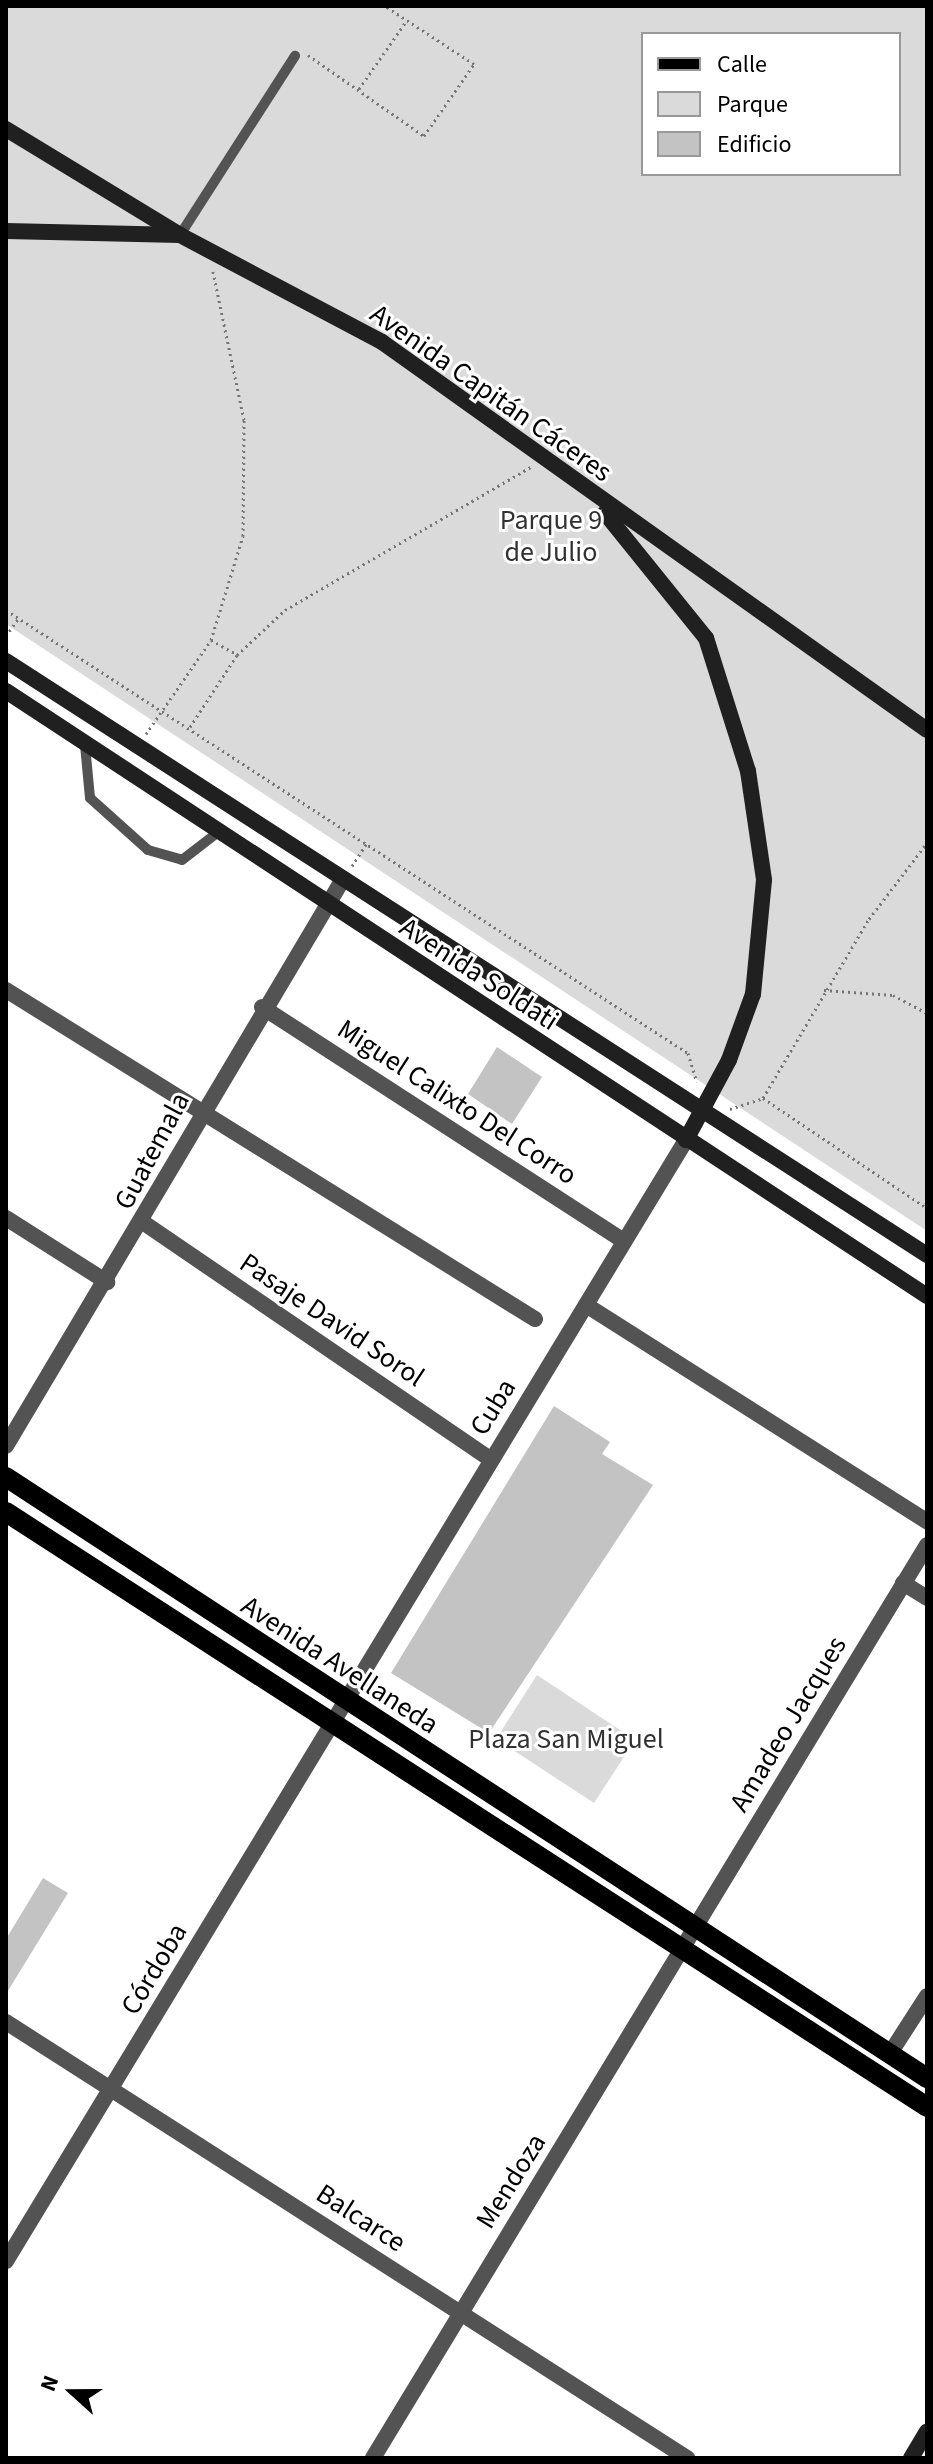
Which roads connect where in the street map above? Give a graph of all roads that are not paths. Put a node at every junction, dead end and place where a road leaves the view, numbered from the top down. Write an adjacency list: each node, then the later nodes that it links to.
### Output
1 (295, 56): 4 (lane)
2 (6, 129): 4 (main road, Avenida Capitán Cáceres)
3 (6, 231): 4 (main road)
4 (180, 235): 5 (main road, Avenida Capitán Cáceres)
5 (588, 494): 8 (main road, Avenida Capitán Cáceres); 16 (main road)
6 (6, 661): 11 (main road, Avenida Soldati)
7 (6, 691): 9 (main road, Avenida Soldati)
8 (927, 730)
9 (85, 745): 10 (main road, Avenida Soldati); 10 (lane)
10 (217, 833): 12 (main road, Avenida Soldati)
11 (343, 879): 12 (street, Guatemala); 16 (main road, Avenida Soldati)
12 (326, 906): 14 (street, Guatemala); 17 (main road, Avenida Soldati)
13 (6, 990): 15 (street)
14 (262, 1007): 15 (street, Guatemala); 20 (street, Miguel Calixto Del Corro)
15 (201, 1109): 19 (street, Guatemala); 25 (street)
16 (703, 1114): 17 (main road); 21 (main road, Avenida Soldati)
17 (686, 1140): 20 (street, Cuba); 23 (main road, Avenida Soldati)
18 (6, 1218): 22 (street)
19 (144, 1223): 22 (street, Guatemala); 27 (street, Pasaje David Sorol)
20 (622, 1240): 24 (street, Cuba)
21 (927, 1255)
22 (107, 1282): 26 (street, Guatemala)
23 (927, 1296)
24 (586, 1305): 27 (street, Cuba); 30 (street)
25 (535, 1319)
26 (6, 1446)
27 (491, 1460): 34 (street, Cuba)
28 (6, 1477): 34 (main road, Avenida Avellaneda)
29 (6, 1512): 35 (main road, Avenida Avellaneda)
30 (927, 1521)
31 (927, 1545): 32 (street, Amadeo Jacques)
32 (903, 1583): 33 (street); 36 (street, Amadeo Jacques)
33 (927, 1598)
34 (344, 1702): 35 (street, Córdoba); 36 (main road, Avenida Avellaneda)
35 (328, 1725): 37 (main road, Avenida Avellaneda); 42 (street, Córdoba)
36 (694, 1931): 37 (street, Mendoza); 40 (main road, Avenida Avellaneda)
37 (681, 1953): 43 (main road, Avenida Avellaneda); 45 (street, Mendoza)
38 (927, 1996): 40 (street)
39 (6, 2022): 42 (street, Balcarce)
40 (889, 2055): 41 (main road, Avenida Avellaneda)
41 (927, 2078)
42 (113, 2089): 44 (street, Córdoba); 45 (street, Balcarce)
43 (927, 2107)
44 (6, 2261)
45 (461, 2313): 47 (street, Mendoza); 48 (street, Balcarce)
46 (927, 2431): 49 (main road)
47 (373, 2458)
48 (687, 2458)
49 (911, 2458)

